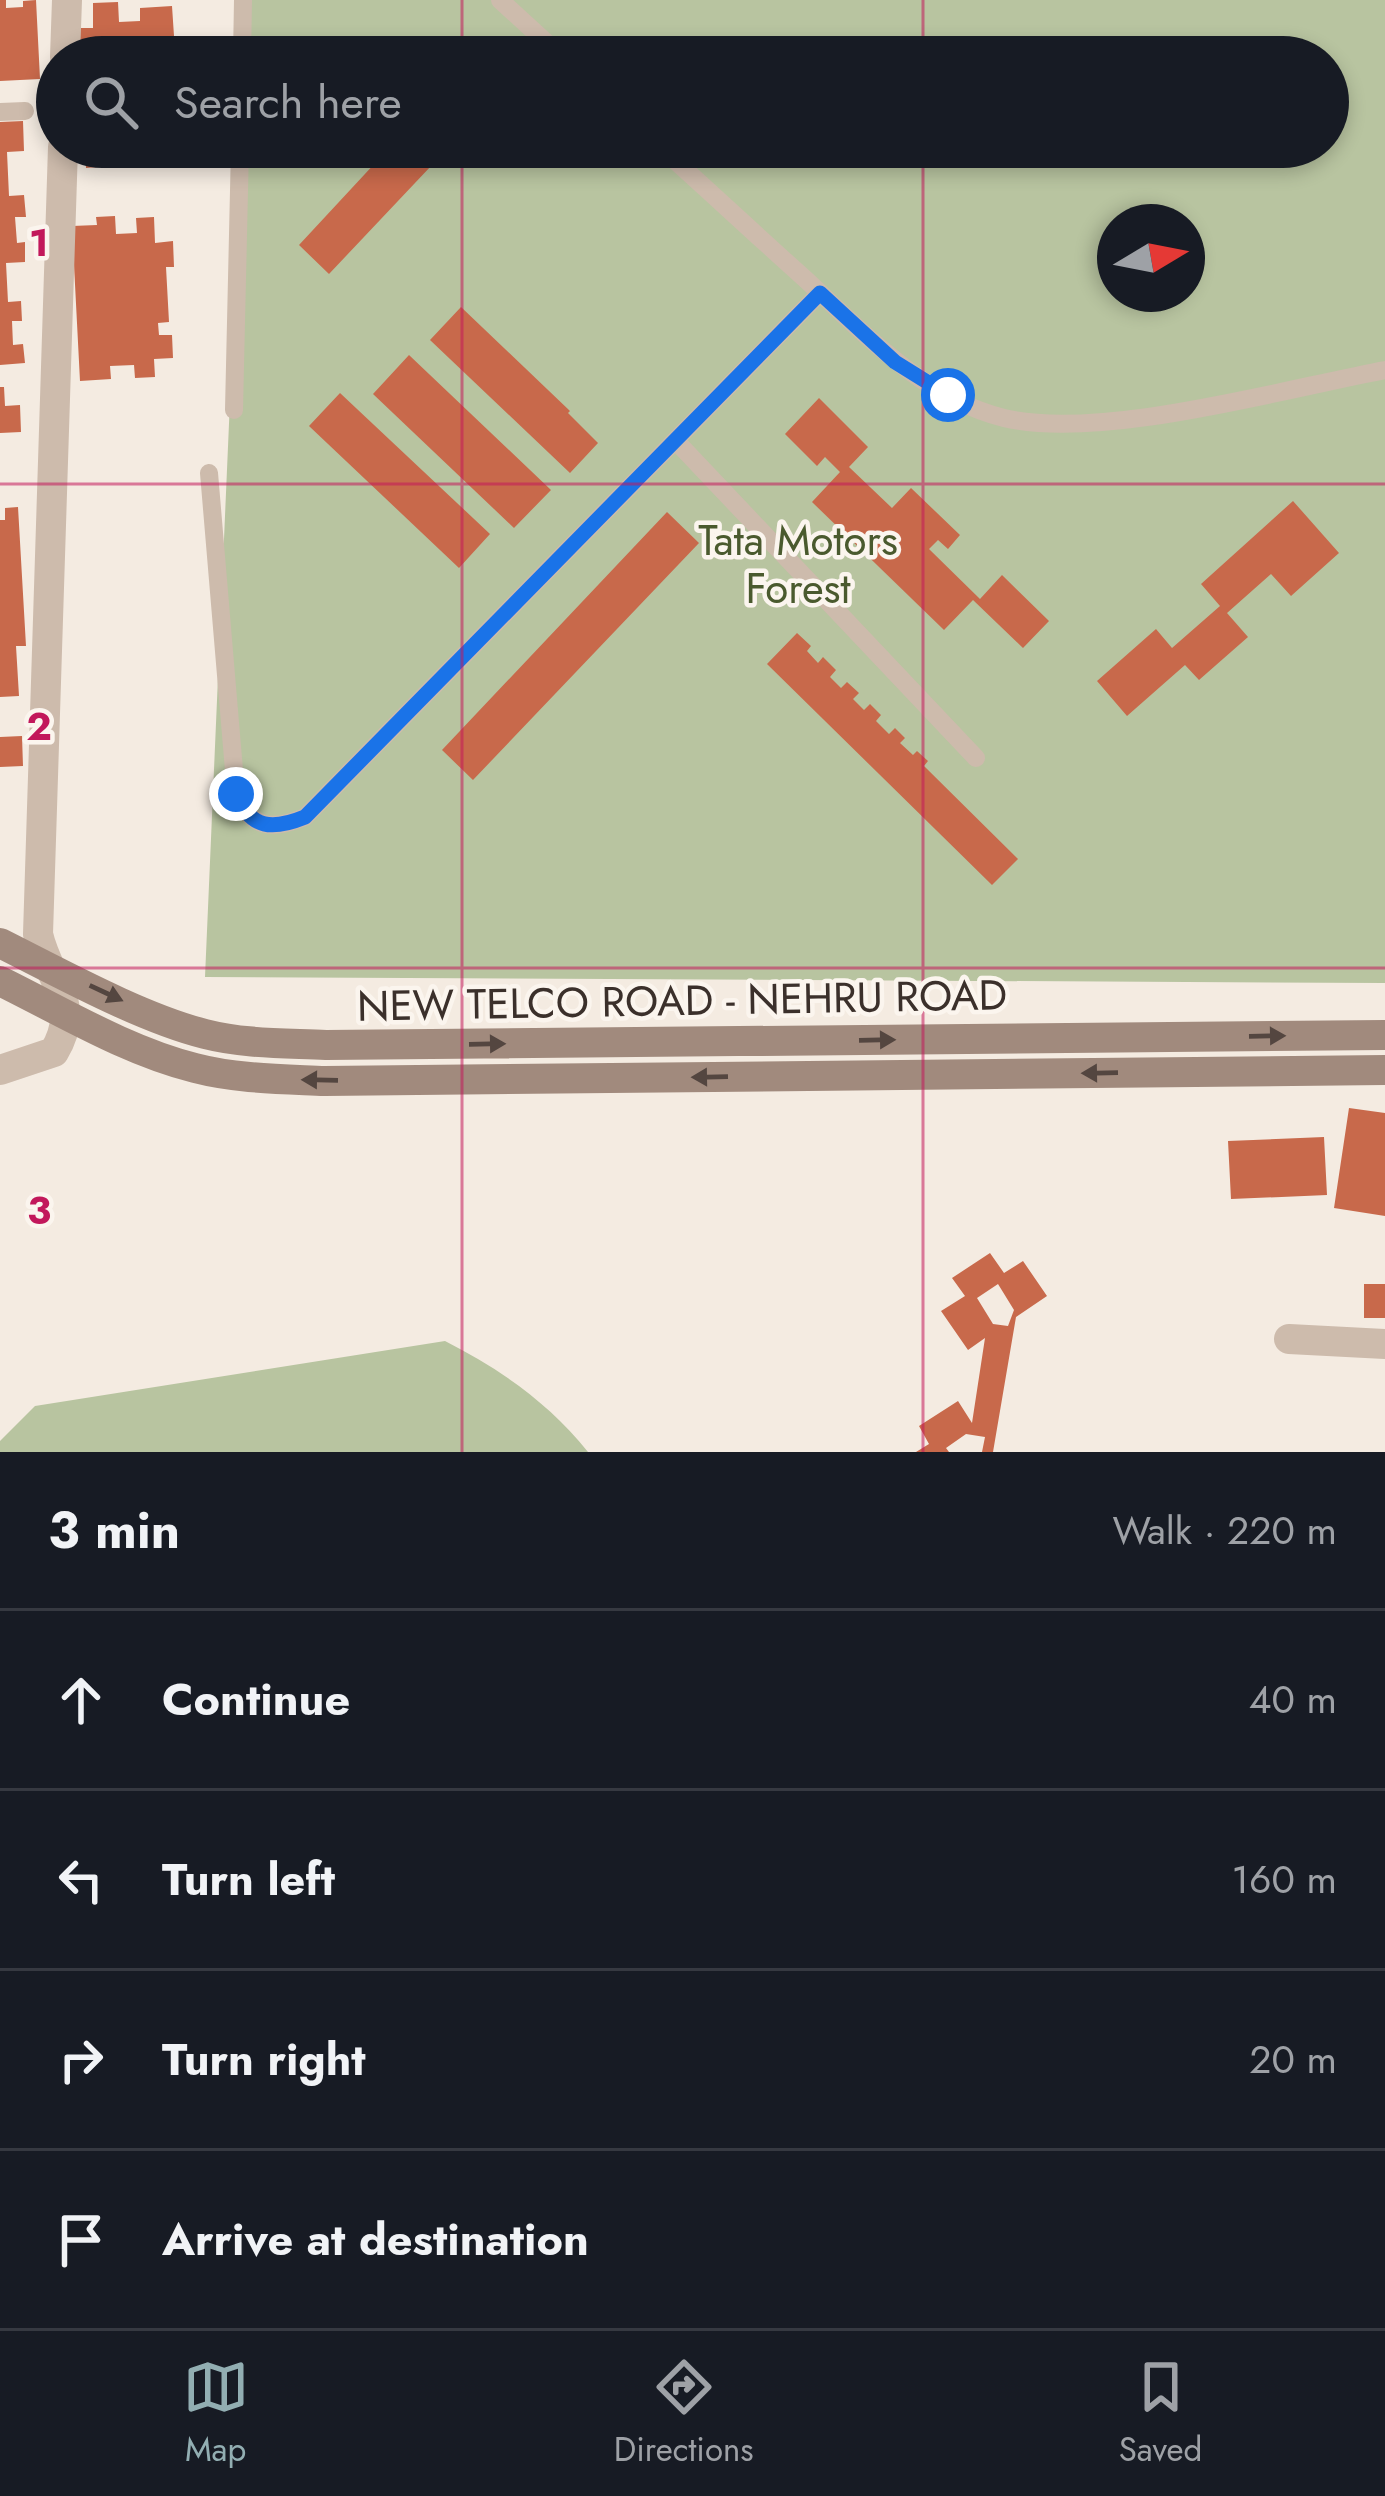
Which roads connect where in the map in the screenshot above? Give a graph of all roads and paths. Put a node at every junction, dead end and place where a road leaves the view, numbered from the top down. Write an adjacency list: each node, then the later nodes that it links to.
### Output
1 (67, 0): 4 (street)
2 (243, 0): 5 (lane)
3 (500, 0): 6 (lane)
4 (66, 36)
5 (242, 36)
6 (539, 36)
7 (25, 111): 8 (lane)
8 (0, 112)
9 (62, 168): 19 (street)
10 (240, 168): 14 (lane)
11 (683, 168): 12 (lane)
12 (820, 293): 13 (lane); 15 (lane)
13 (1385, 370)
14 (234, 410)
15 (676, 441): 16 (lane); 17 (lane)
16 (209, 473)
17 (976, 758)
18 (0, 943): 19 (street, NEW TELCO ROAD - NEHRU ROAD)
19 (55, 971): 21 (street); 22 (street, NEW TELCO ROAD - NEHRU ROAD, one-way to 22)
20 (0, 981): 21 (street, NEW TELCO ROAD - NEHRU ROAD)
21 (67, 1015): 24 (street); 26 (street, NEW TELCO ROAD - NEHRU ROAD, one-way to 21)
22 (1316, 1035): 23 (street, NEW TELCO ROAD - NEHRU ROAD); 26 (street)
23 (1385, 1035)
24 (0, 1070)
25 (1385, 1070): 26 (street, NEW TELCO ROAD - NEHRU ROAD)
26 (1315, 1071)
27 (1289, 1339): 28 (street)
28 (1385, 1343)

